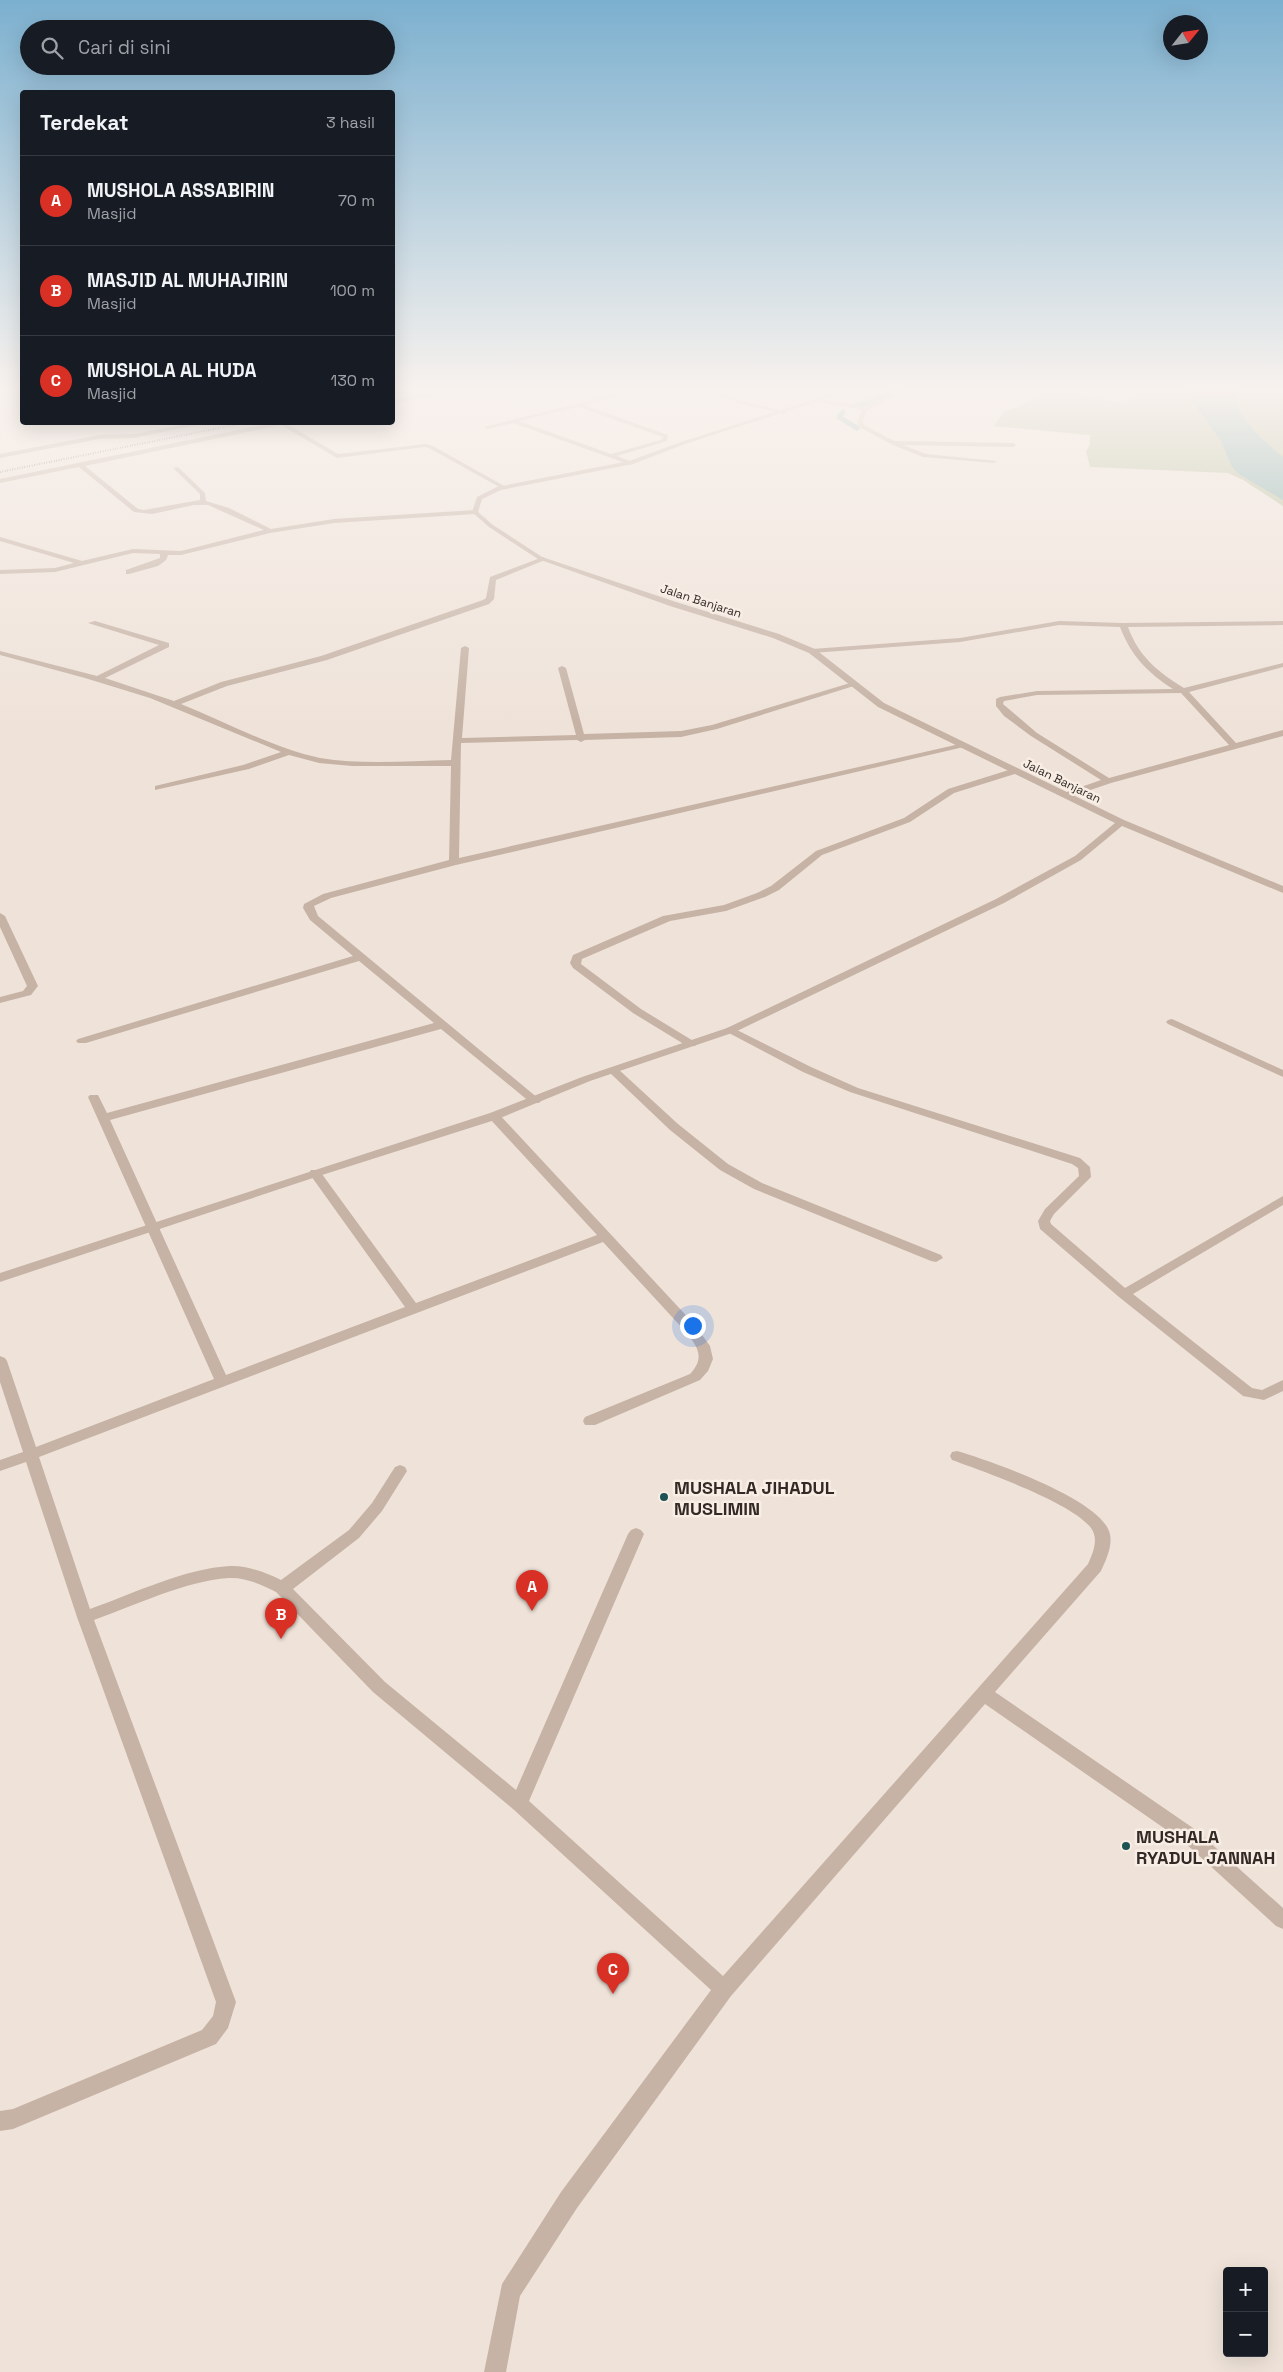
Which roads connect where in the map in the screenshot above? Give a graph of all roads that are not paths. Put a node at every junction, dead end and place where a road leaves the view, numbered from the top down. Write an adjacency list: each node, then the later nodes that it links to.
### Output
1 (122, 500): 3 (street)
2 (479, 500): 4 (street)
3 (203, 502): 5 (street)
4 (475, 512): 5 (street); 8 (street, Jalan Banjaran)
5 (270, 531): 7 (street)
6 (0, 539): 9 (street)
7 (164, 554): 9 (street); 11 (street)
8 (542, 559): 16 (street, Jalan Banjaran); 23 (street)
9 (81, 563): 10 (street)
10 (0, 572)
11 (129, 572)
12 (92, 623): 20 (street)
13 (1283, 623): 14 (street)
14 (1123, 625): 16 (street); 22 (street)
15 (465, 648): 26 (street)
16 (812, 650): 21 (street, Jalan Banjaran)
17 (0, 654): 20 (street)
18 (1283, 665): 22 (street)
19 (562, 668): 25 (street)
20 (99, 678): 23 (street)
21 (853, 685): 25 (street); 27 (street, Jalan Banjaran)
22 (1183, 691): 28 (street); 32 (street)
23 (174, 704): 29 (street)
24 (1283, 733): 28 (street)
25 (581, 739): 26 (street)
26 (456, 741): 30 (street)
27 (964, 746): 31 (street, Jalan Banjaran); 36 (street)
28 (1234, 746): 32 (street)
29 (290, 752): 30 (street); 33 (street)
30 (456, 763): 36 (street)
31 (1015, 770): 34 (street, Jalan Banjaran); 45 (street)
32 (1108, 781): 34 (street)
33 (158, 788)
34 (1067, 795): 35 (street, Jalan Banjaran)
35 (1121, 822): 37 (street, Jalan Banjaran); 43 (street)
36 (454, 862): 39 (street)
37 (1283, 890)
38 (0, 916): 40 (street)
39 (360, 957): 42 (street); 44 (street)
40 (0, 1000)
41 (1172, 1022): 47 (street)
42 (441, 1025): 49 (street); 51 (street)
43 (731, 1030): 45 (street); 58 (street)
44 (82, 1041)
45 (692, 1044): 46 (street)
46 (613, 1070): 49 (street); 56 (street)
47 (1283, 1074)
48 (94, 1097): 51 (street)
49 (535, 1101): 50 (street)
50 (494, 1116): 52 (street); 55 (street)
51 (103, 1118): 54 (street)
52 (315, 1173): 54 (street); 59 (street)
53 (1283, 1200): 58 (street)
54 (152, 1229): 57 (street); 61 (street)
55 (606, 1236): 59 (street); 63 (street)
56 (936, 1258)
57 (0, 1278)
58 (1124, 1294): 62 (street)
59 (414, 1310): 61 (street)
60 (0, 1360): 64 (street)
61 (222, 1382): 64 (street)
62 (1283, 1385)
63 (590, 1421)
64 (31, 1455): 66 (street); 70 (street)
65 (957, 1456): 71 (street)
66 (0, 1466)
67 (400, 1471): 69 (street)
68 (636, 1534): 72 (street)
69 (282, 1588): 70 (street); 72 (street)
70 (85, 1617): 75 (street)
71 (984, 1694): 73 (street); 74 (street)
72 (519, 1803): 74 (street)
73 (1283, 1920)
74 (724, 1989): 76 (street)
75 (0, 2121)
76 (496, 2372)

